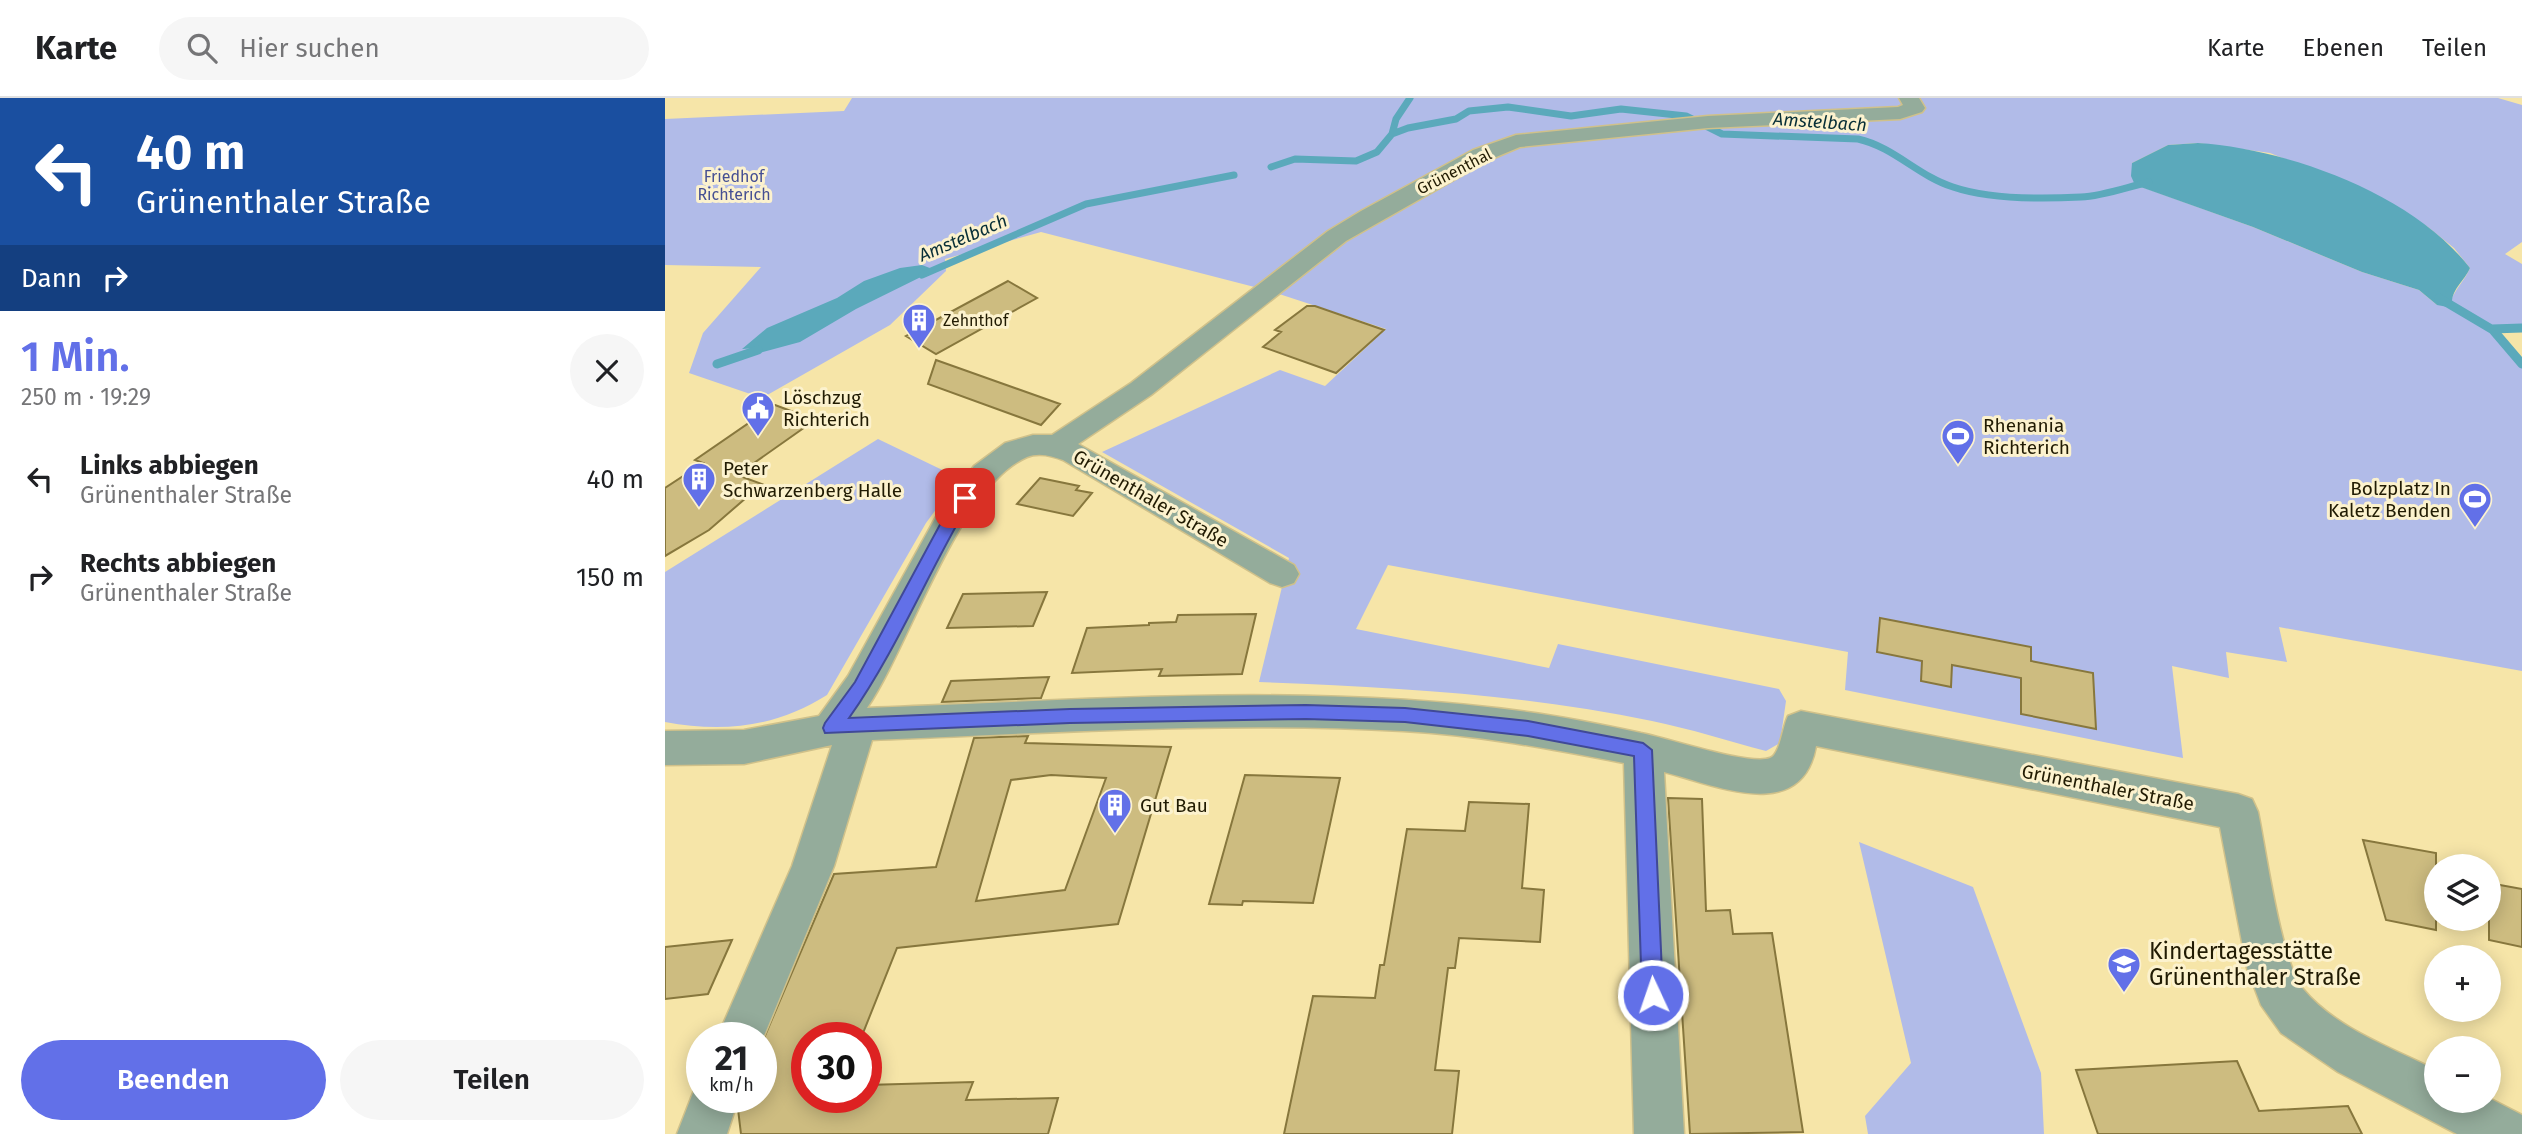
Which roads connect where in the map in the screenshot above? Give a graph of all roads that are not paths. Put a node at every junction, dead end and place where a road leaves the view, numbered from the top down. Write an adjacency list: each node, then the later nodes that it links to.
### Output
1 (1909, 98): 2 (street, Grünenthal)
2 (1060, 446): 3 (street, Grünenthaler Straße); 4 (street, Grünenthaler Straße)
3 (1282, 574)
4 (845, 726): 5 (street, Grünenthaler Straße); 6 (street, Grünenthaler Straße); 7 (street, Grünenthaler Straße)
5 (665, 748)
6 (1643, 750): 8 (street, Grünenthaler Straße); 12 (street)
7 (747, 1022)
8 (2424, 1090)
9 (709, 1113): 11 (street)
10 (2468, 1113): 13 (street)
11 (702, 1134)
12 (1659, 1134)
13 (2507, 1134)

